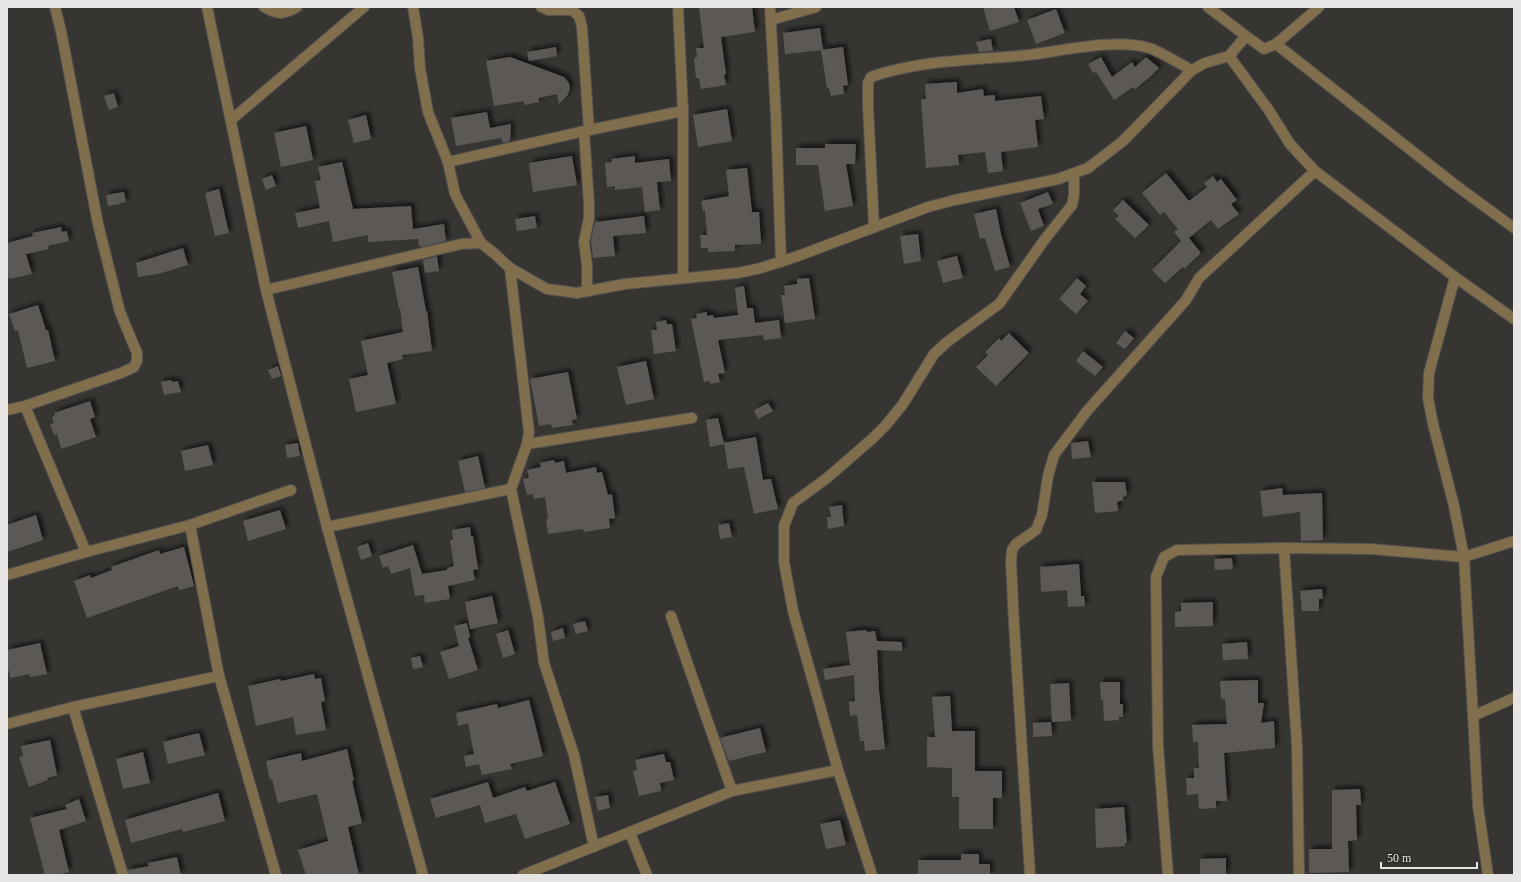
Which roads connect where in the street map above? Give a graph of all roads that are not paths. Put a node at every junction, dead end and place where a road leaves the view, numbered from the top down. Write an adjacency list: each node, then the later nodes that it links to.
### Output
1 (55, 7): 34 (street)
2 (207, 7): 19 (street)
3 (264, 7): 4 (street)
4 (297, 7)
5 (364, 7): 19 (street)
6 (413, 7): 21 (street)
7 (541, 7): 20 (street)
8 (678, 7): 18 (street)
9 (770, 7): 13 (street)
10 (816, 7): 13 (street)
11 (1208, 7): 14 (street)
12 (1316, 8): 15 (street)
13 (771, 20): 27 (street)
14 (1246, 36): 15 (street); 16 (street)
15 (1276, 44): 25 (street)
16 (1229, 56): 17 (street); 22 (street)
17 (1192, 70): 23 (street); 24 (street)
18 (683, 111): 20 (street); 30 (street)
19 (231, 120): 31 (street)
20 (587, 130): 21 (street); 32 (street)
21 (448, 162): 26 (street)
22 (1315, 171): 29 (street); 63 (street)
23 (1074, 174): 24 (street); 53 (street)
24 (874, 227): 27 (street)
25 (1514, 228)
26 (481, 243): 28 (street); 31 (street)
27 (780, 262): 30 (street)
28 (510, 268): 32 (street); 37 (street)
29 (1455, 277): 33 (street); 45 (street)
30 (683, 278): 32 (street)
31 (266, 290): 41 (street)
32 (587, 291)
33 (1514, 319)
34 (25, 406): 35 (street); 44 (street)
35 (7, 410)
36 (692, 418): 37 (street)
37 (527, 444): 38 (street)
38 (511, 488): 41 (street); 56 (street)
39 (291, 490): 40 (street)
40 (190, 525): 44 (street); 48 (street)
41 (327, 527): 59 (street)
42 (1514, 541): 45 (street)
43 (1284, 548): 45 (street); 64 (street); 65 (street)
44 (86, 552): 46 (street)
45 (1464, 557): 51 (street)
46 (7, 575)
47 (671, 616): 54 (street)
48 (219, 676): 50 (street); 58 (street)
49 (1514, 698): 51 (street)
50 (73, 707): 52 (street); 57 (street)
51 (1473, 716): 66 (street)
52 (7, 724)
53 (838, 770): 54 (street); 62 (street)
54 (732, 791): 55 (street)
55 (630, 833): 56 (street); 61 (street)
56 (594, 847): 60 (street)
57 (123, 875)
58 (276, 875)
59 (423, 875)
60 (523, 875)
61 (647, 875)
62 (872, 875)
63 (1030, 875)
64 (1168, 875)
65 (1299, 875)
66 (1488, 875)

